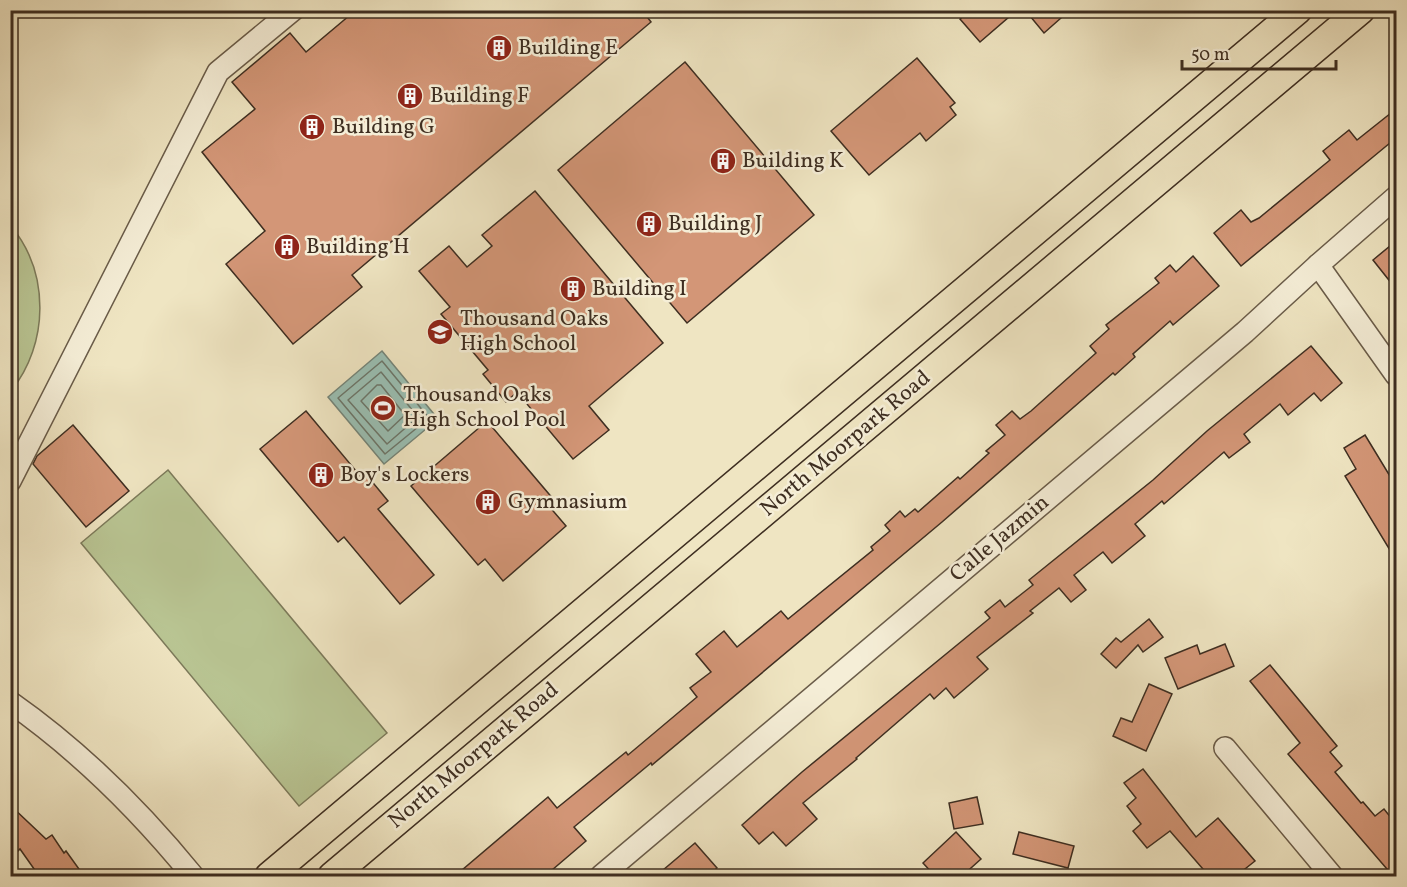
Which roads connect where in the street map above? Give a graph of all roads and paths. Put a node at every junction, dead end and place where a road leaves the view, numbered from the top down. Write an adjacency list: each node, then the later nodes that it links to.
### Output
1 (293, 10): 7 (street)
2 (1298, 10): 11 (main road, North Moorpark Road)
3 (1361, 10): 12 (main road, North Moorpark Road)
4 (1396, 197): 5 (street, Calle Jazmin)
5 (1318, 265): 6 (street); 13 (street, Calle Jazmin)
6 (1396, 375)
7 (10, 482)
8 (10, 702): 10 (street)
9 (1225, 748): 14 (street)
10 (194, 876)
11 (269, 876)
12 (332, 876)
13 (601, 876)
14 (1332, 876)

